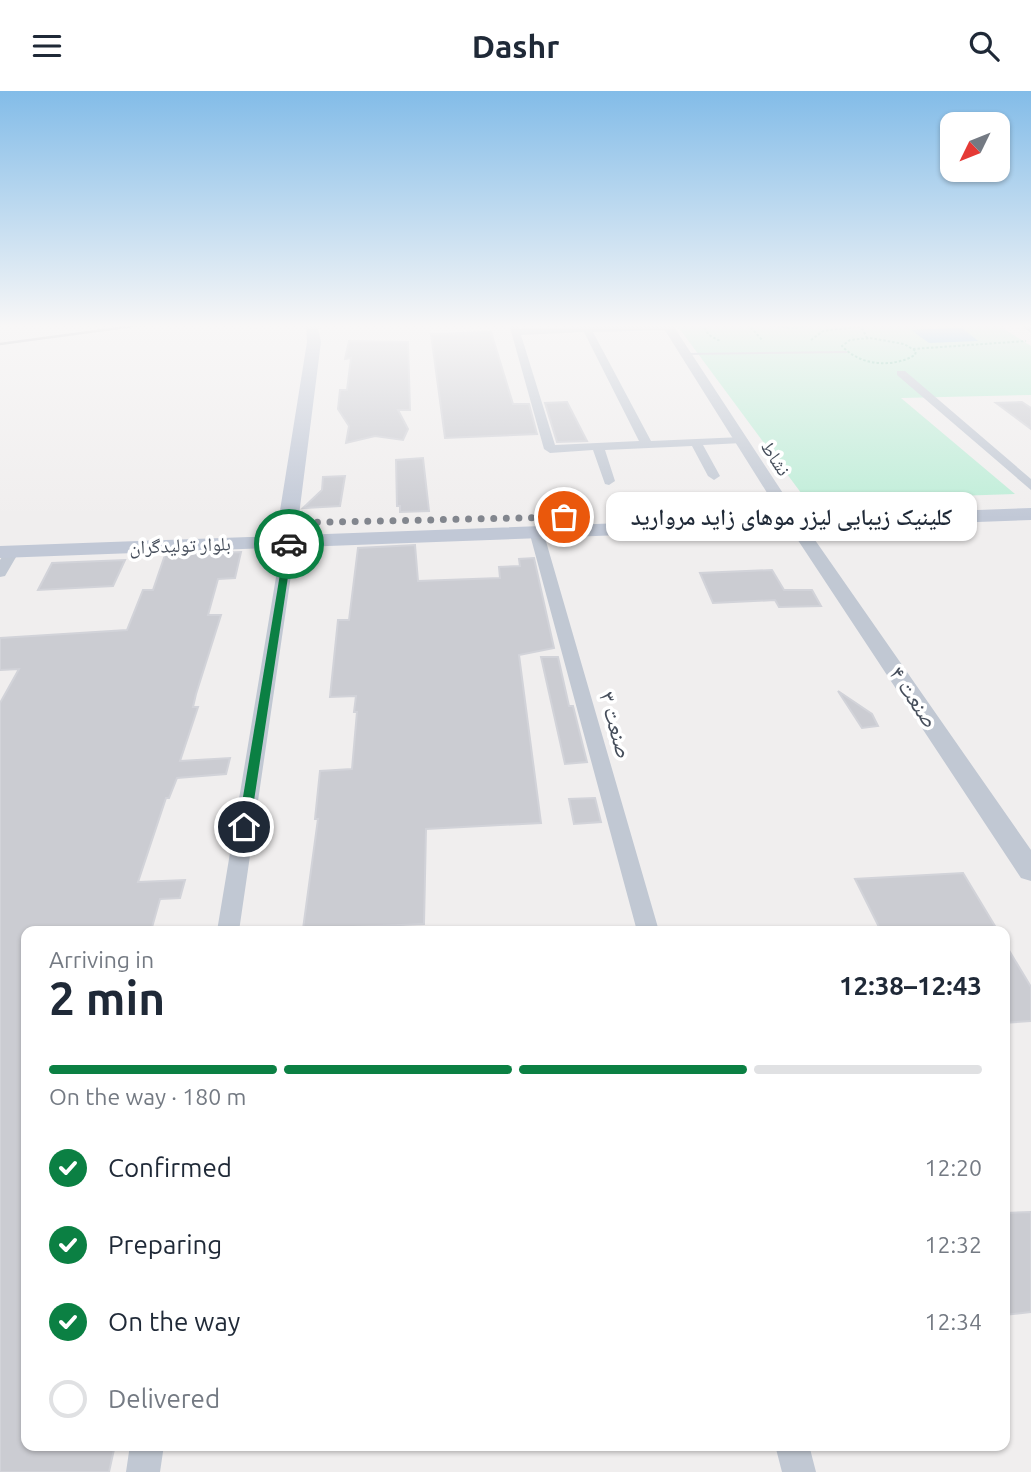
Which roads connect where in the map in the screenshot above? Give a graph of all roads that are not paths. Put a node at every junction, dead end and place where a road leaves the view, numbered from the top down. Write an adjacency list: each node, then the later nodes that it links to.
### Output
1 (306, 388): 18 (main road)
2 (532, 388): 9 (street)
3 (618, 388): 8 (street)
4 (709, 388): 6 (street, نشاط)
5 (919, 388): 12 (street)
6 (742, 440): 7 (street); 15 (street, نشاط)
7 (696, 443): 8 (street); 10 (street)
8 (647, 445): 9 (street)
9 (598, 446): 11 (street)
10 (714, 476)
11 (609, 481)
12 (1031, 486)
13 (1031, 502): 15 (main road, بلوار تولیدگران)
14 (1031, 514): 15 (main road, بلوار تولیدگران)
15 (790, 515): 16 (main road, بلوار تولیدگران); 21 (street, صنعت ۴)
16 (536, 525): 18 (main road, بلوار تولیدگران); 23 (street, صنعت ۳)
17 (41, 531): 18 (main road, بلوار تولیدگران)
18 (289, 532): 19 (main road, بلوار تولیدگران); 22 (street)
19 (6, 552): 20 (street)
20 (0, 573)
21 (1031, 871)
22 (229, 926)
23 (648, 926)
24 (147, 1451): 26 (street)
25 (794, 1451): 27 (street)
26 (143, 1472)
27 (799, 1472)

